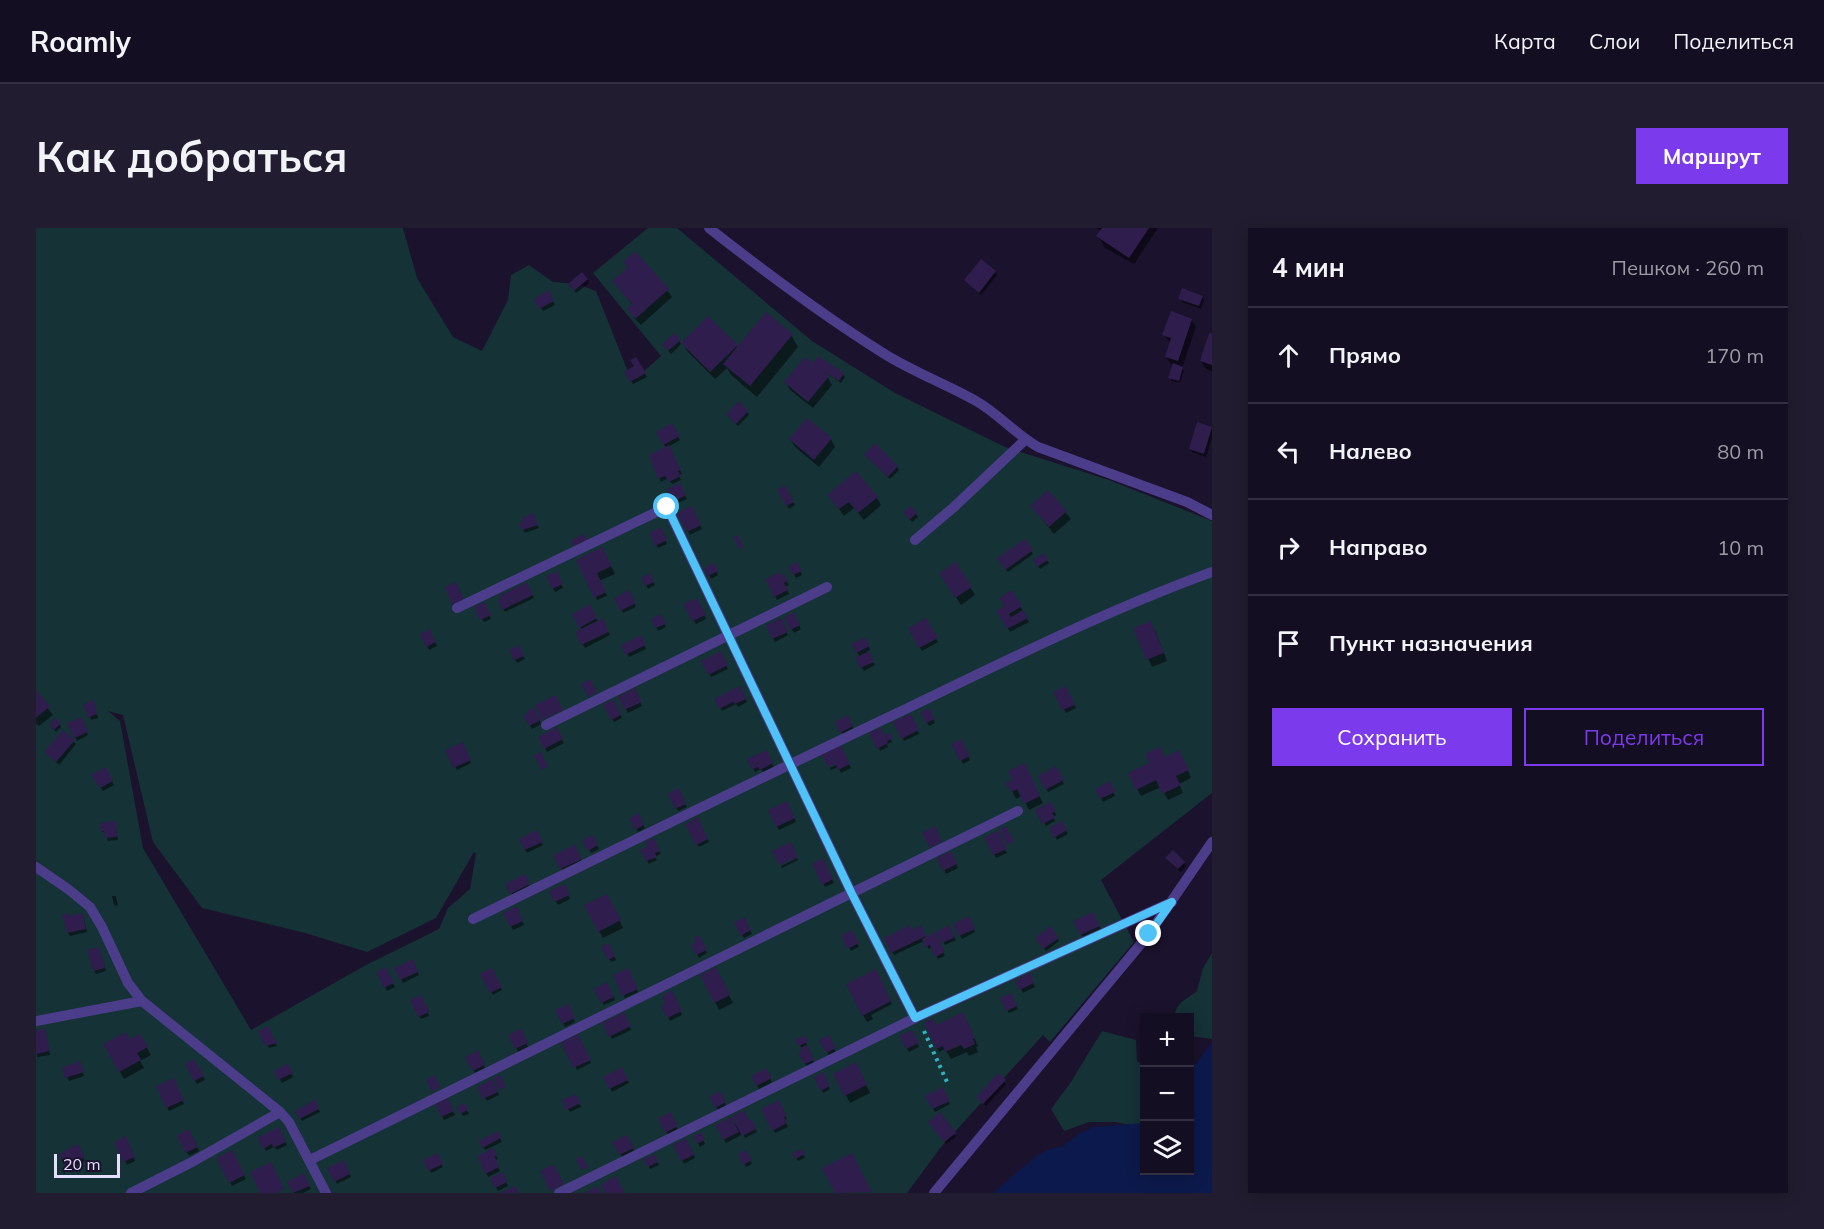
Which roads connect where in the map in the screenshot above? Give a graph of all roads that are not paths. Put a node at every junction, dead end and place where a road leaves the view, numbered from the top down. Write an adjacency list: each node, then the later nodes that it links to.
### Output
1 (709, 228): 2 (lane)
2 (1025, 440): 3 (lane); 4 (lane)
3 (1212, 515)
4 (915, 540)
5 (1212, 572): 10 (lane)
6 (827, 587): 8 (lane)
7 (457, 608): 8 (lane)
8 (727, 636): 9 (lane); 10 (lane)
9 (546, 724)
10 (789, 764): 14 (lane); 16 (lane)
11 (1018, 811): 14 (lane)
12 (1212, 842): 15 (lane)
13 (36, 867): 17 (lane)
14 (852, 894): 18 (lane); 21 (lane)
15 (1172, 902): 18 (lane); 25 (lane)
16 (473, 919)
17 (142, 1001): 19 (lane); 20 (lane)
18 (916, 1018): 24 (lane)
19 (36, 1021)
20 (280, 1112): 21 (lane); 22 (lane)
21 (309, 1160): 23 (lane)
22 (131, 1193)
23 (326, 1193)
24 (559, 1193)
25 (934, 1193)

